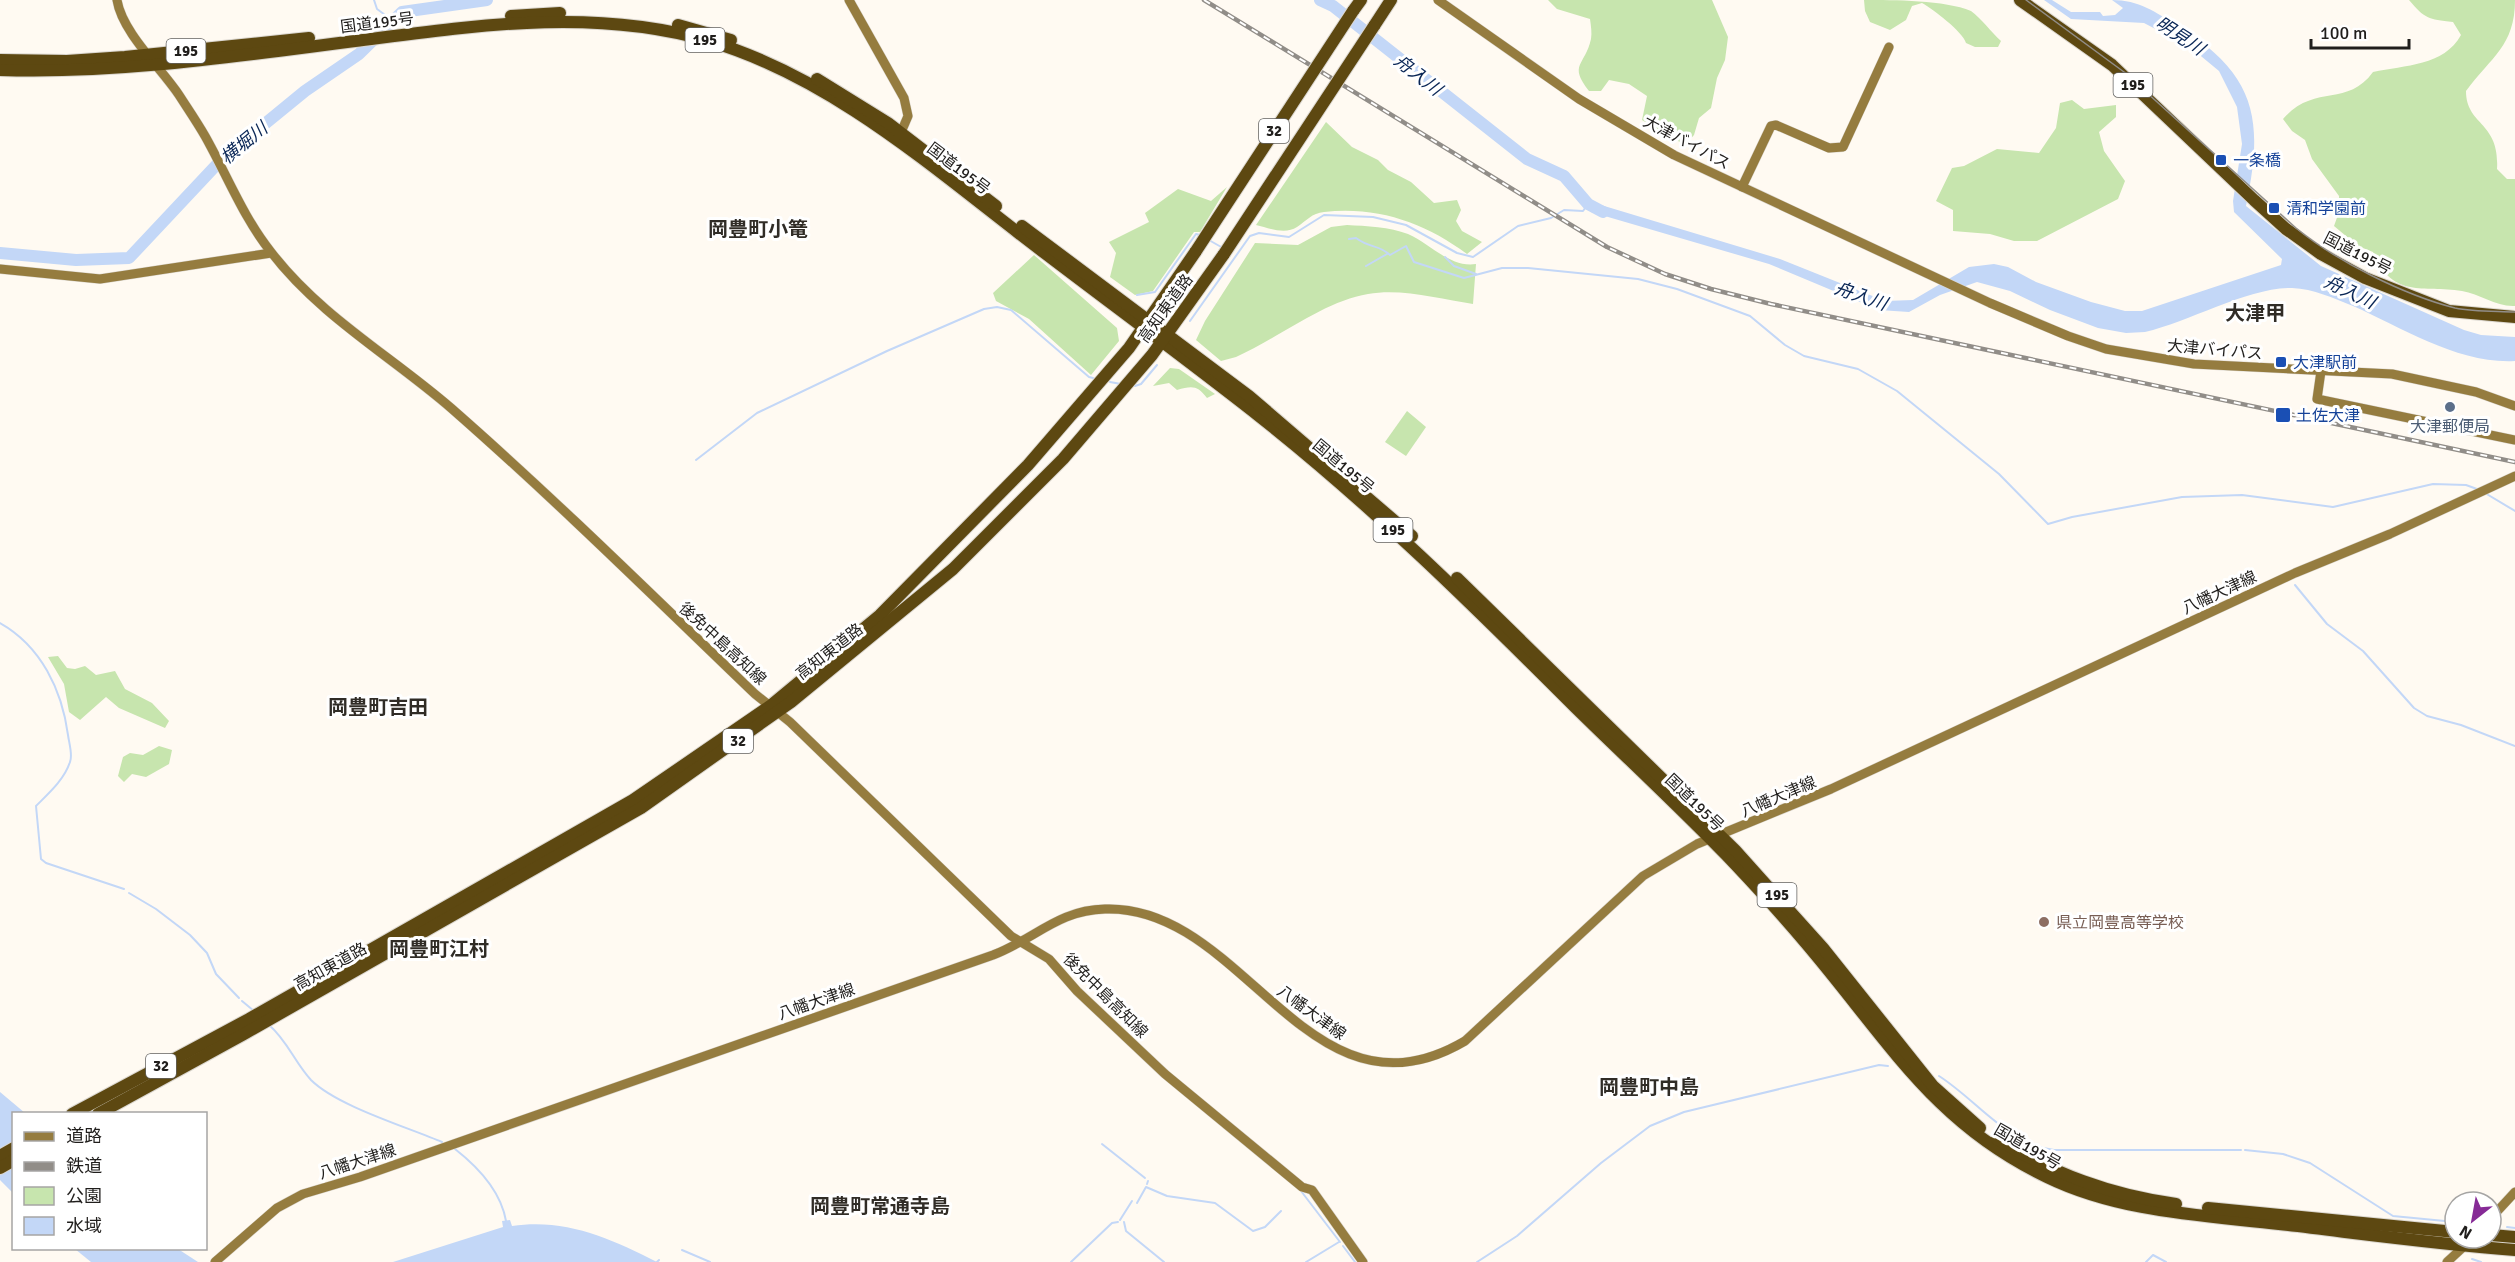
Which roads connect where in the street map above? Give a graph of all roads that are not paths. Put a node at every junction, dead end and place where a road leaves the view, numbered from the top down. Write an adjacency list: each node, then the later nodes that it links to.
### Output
1 (117, 0): 8 (main road, 後免中島高知線)
2 (849, 0): 11 (main road)
3 (1361, 0): 16 (highway, 高知東道路 / 32, bridge)
4 (1391, 0): 17 (highway, 高知東道路 / 32, bridge)
5 (1438, 0): 12 (main road, 大津バイパス)
6 (2020, 0): 15 (highway, 国道195号 / 195)
7 (1889, 47): 12 (main road)
8 (152, 59): 9 (highway, 国道195号 / 195); 10 (highway, 国道195号 / 195); 11 (highway, 国道195号 / 195); 13 (main road, 後免中島高知線)
9 (0, 60)
10 (0, 70)
11 (898, 137): 16 (highway, 国道195号 / 195)
12 (1742, 187): 18 (main road, 大津バイパス)
13 (271, 253): 14 (main road); 22 (main road, 後免中島高知線)
14 (0, 269)
15 (2515, 317)
16 (1145, 323): 17 (highway, 国道195号 / 195); 22 (highway, 高知東道路 / 32)
17 (1165, 337): 22 (highway, 高知東道路 / 32); 23 (highway, 国道195号 / 195)
18 (2321, 370): 19 (main road, 大津バイパス); 20 (main road)
19 (2515, 406)
20 (2515, 440)
21 (2515, 476): 23 (main road, 八幡大津線)
22 (774, 709): 24 (main road, 後免中島高知線); 25 (highway, 高知東道路 / 32)
23 (1715, 838): 24 (main road, 八幡大津線); 30 (highway, 国道195号 / 195); 31 (highway, 国道195号 / 195)
24 (1020, 944): 33 (main road, 八幡大津線); 34 (main road, 後免中島高知線)
25 (252, 1023): 26 (highway, 高知東道路 / 32); 27 (highway, 高知東道路 / 32)
26 (74, 1112)
27 (100, 1112)
28 (2515, 1192): 29 (main road)
29 (2503, 1205)
30 (2443, 1231)
31 (2443, 1239)
32 (2460, 1250): 35 (main road)
33 (219, 1258)
34 (1363, 1262)
35 (2447, 1262)

